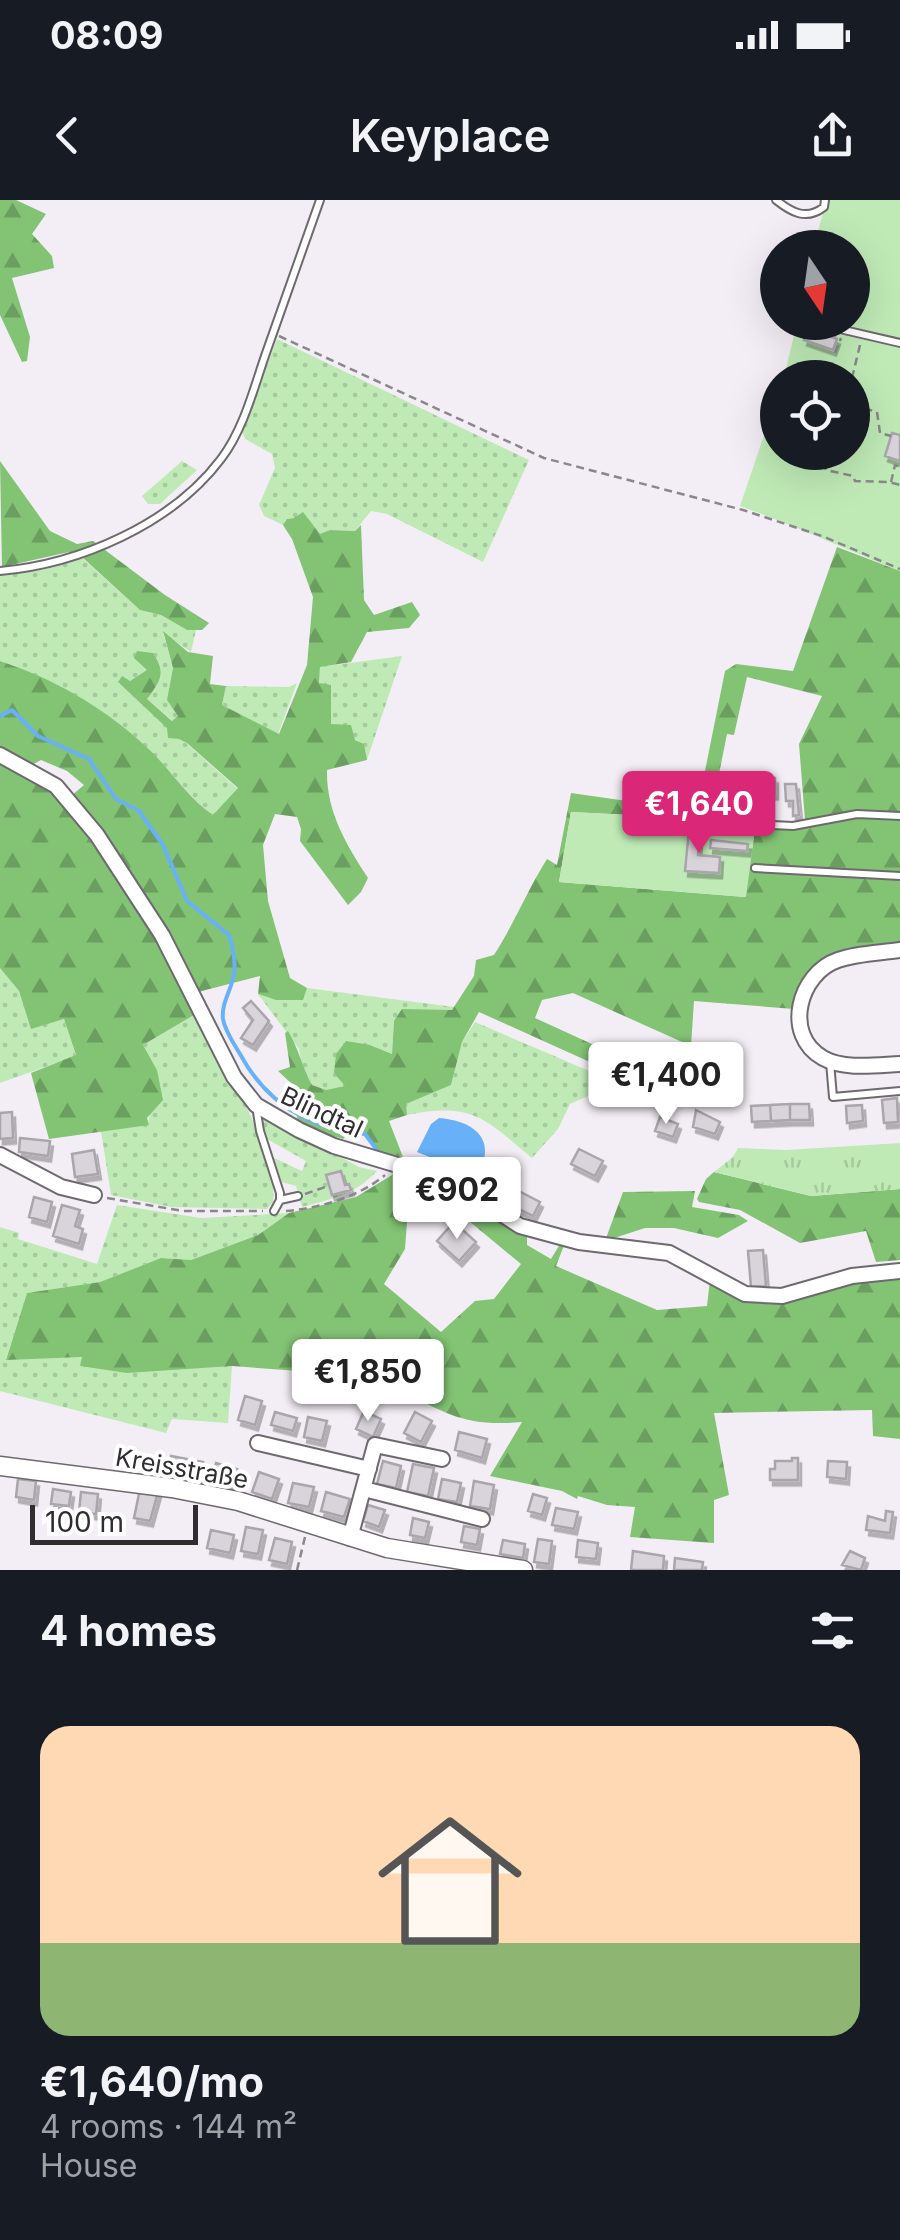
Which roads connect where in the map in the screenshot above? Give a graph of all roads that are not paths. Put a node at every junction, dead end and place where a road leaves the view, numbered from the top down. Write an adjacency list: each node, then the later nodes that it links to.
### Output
1 (320, 200): 6 (lane)
2 (776, 200): 3 (lane)
3 (826, 200)
4 (870, 337): 5 (lane)
5 (900, 344)
6 (0, 571)
7 (0, 755): 16 (street, Blindtal)
8 (900, 816): 9 (lane)
9 (710, 822)
10 (755, 868): 11 (lane)
11 (900, 876)
12 (900, 950): 13 (street)
13 (830, 1062): 14 (street); 15 (lane)
14 (900, 1064)
15 (900, 1091)
16 (256, 1105): 20 (lane); 22 (street, Blindtal)
17 (0, 1155): 18 (street)
18 (94, 1195)
19 (298, 1196): 20 (lane)
20 (280, 1200): 21 (lane)
21 (274, 1211)
22 (900, 1271)
23 (258, 1443): 26 (street, Kreisstraße)
24 (442, 1459): 26 (street)
25 (0, 1466): 29 (street, Kreisstraße)
26 (370, 1469): 27 (street)
27 (364, 1489): 28 (street); 29 (street)
28 (482, 1518)
29 (350, 1538): 30 (street, Kreisstraße)
30 (452, 1565): 31 (street, Kreisstraße)
31 (524, 1570)

